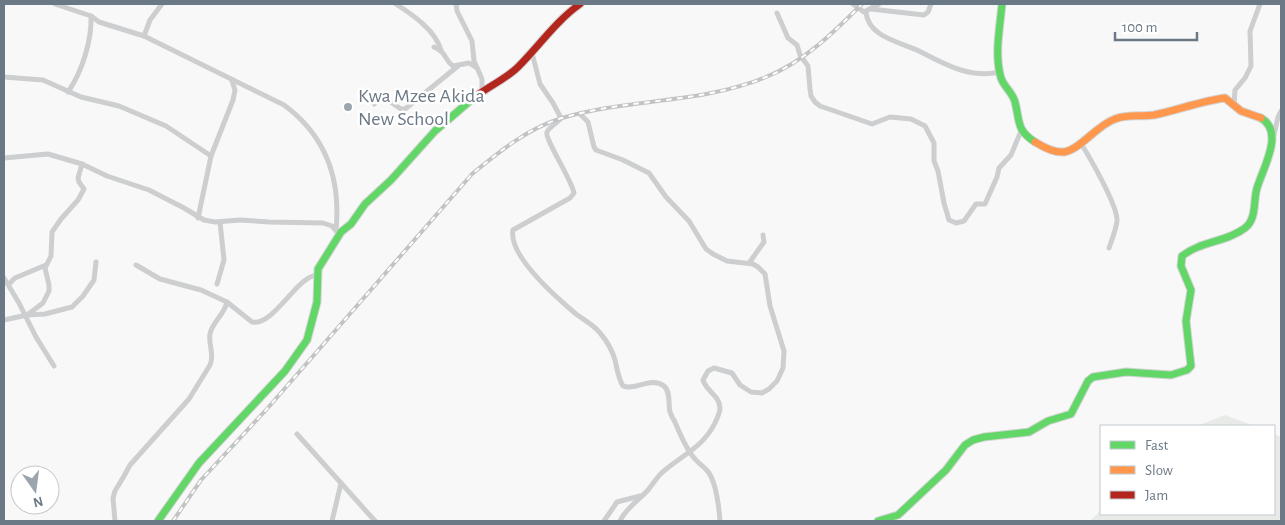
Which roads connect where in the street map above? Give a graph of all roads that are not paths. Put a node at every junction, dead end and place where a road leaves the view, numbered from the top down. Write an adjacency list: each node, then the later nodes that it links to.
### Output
1 (55, 4): 11 (street)
2 (162, 4): 15 (street)
3 (396, 4): 17 (street)
4 (456, 4): 20 (street)
5 (580, 4): 18 (street)
6 (853, 4): 12 (street)
7 (879, 4): 12 (street)
8 (931, 4): 12 (street)
9 (1002, 4): 21 (street)
10 (1260, 4): 27 (street)
11 (71, 6): 14 (street)
12 (868, 11): 21 (street)
13 (777, 13): 30 (street)
14 (91, 16): 15 (street); 25 (street)
15 (144, 36): 23 (street)
16 (434, 47): 17 (street)
17 (441, 50): 19 (street)
18 (532, 53): 24 (street); 54 (street)
19 (458, 66): 20 (street); 26 (street)
20 (477, 68): 24 (street)
21 (1000, 72): 30 (street)
22 (4, 77): 25 (street)
23 (232, 81): 33 (street); 38 (street)
24 (482, 91): 38 (street)
25 (68, 92): 33 (street)
26 (374, 104)
27 (1234, 105): 31 (street); 32 (street)
28 (1281, 110): 31 (street)
29 (581, 115): 42 (street)
30 (1021, 131): 32 (street)
31 (1272, 140): 64 (street)
32 (1080, 142): 40 (street)
33 (211, 156): 36 (street)
34 (4, 158): 35 (street)
35 (82, 164): 36 (street); 43 (street)
36 (198, 218): 37 (street)
37 (220, 222): 38 (street); 48 (street)
38 (336, 234): 45 (street)
39 (763, 235): 42 (street)
40 (1109, 248)
41 (96, 262): 50 (street)
42 (749, 264): 54 (street)
43 (46, 265): 47 (street); 50 (street)
44 (136, 265): 49 (street)
45 (317, 275): 49 (street); 58 (street)
46 (4, 278): 47 (street)
47 (8, 284): 50 (street)
48 (217, 284)
49 (227, 302): 57 (street)
50 (26, 315): 51 (street); 52 (street)
51 (4, 320)
52 (54, 366)
53 (297, 434): 55 (street)
54 (690, 453): 56 (street); 63 (street)
55 (341, 483): 59 (street); 60 (street)
56 (642, 496): 61 (street); 62 (street)
57 (115, 521)
58 (158, 521)
59 (332, 521)
60 (375, 521)
61 (604, 521)
62 (620, 521)
63 (720, 521)
64 (878, 521)

